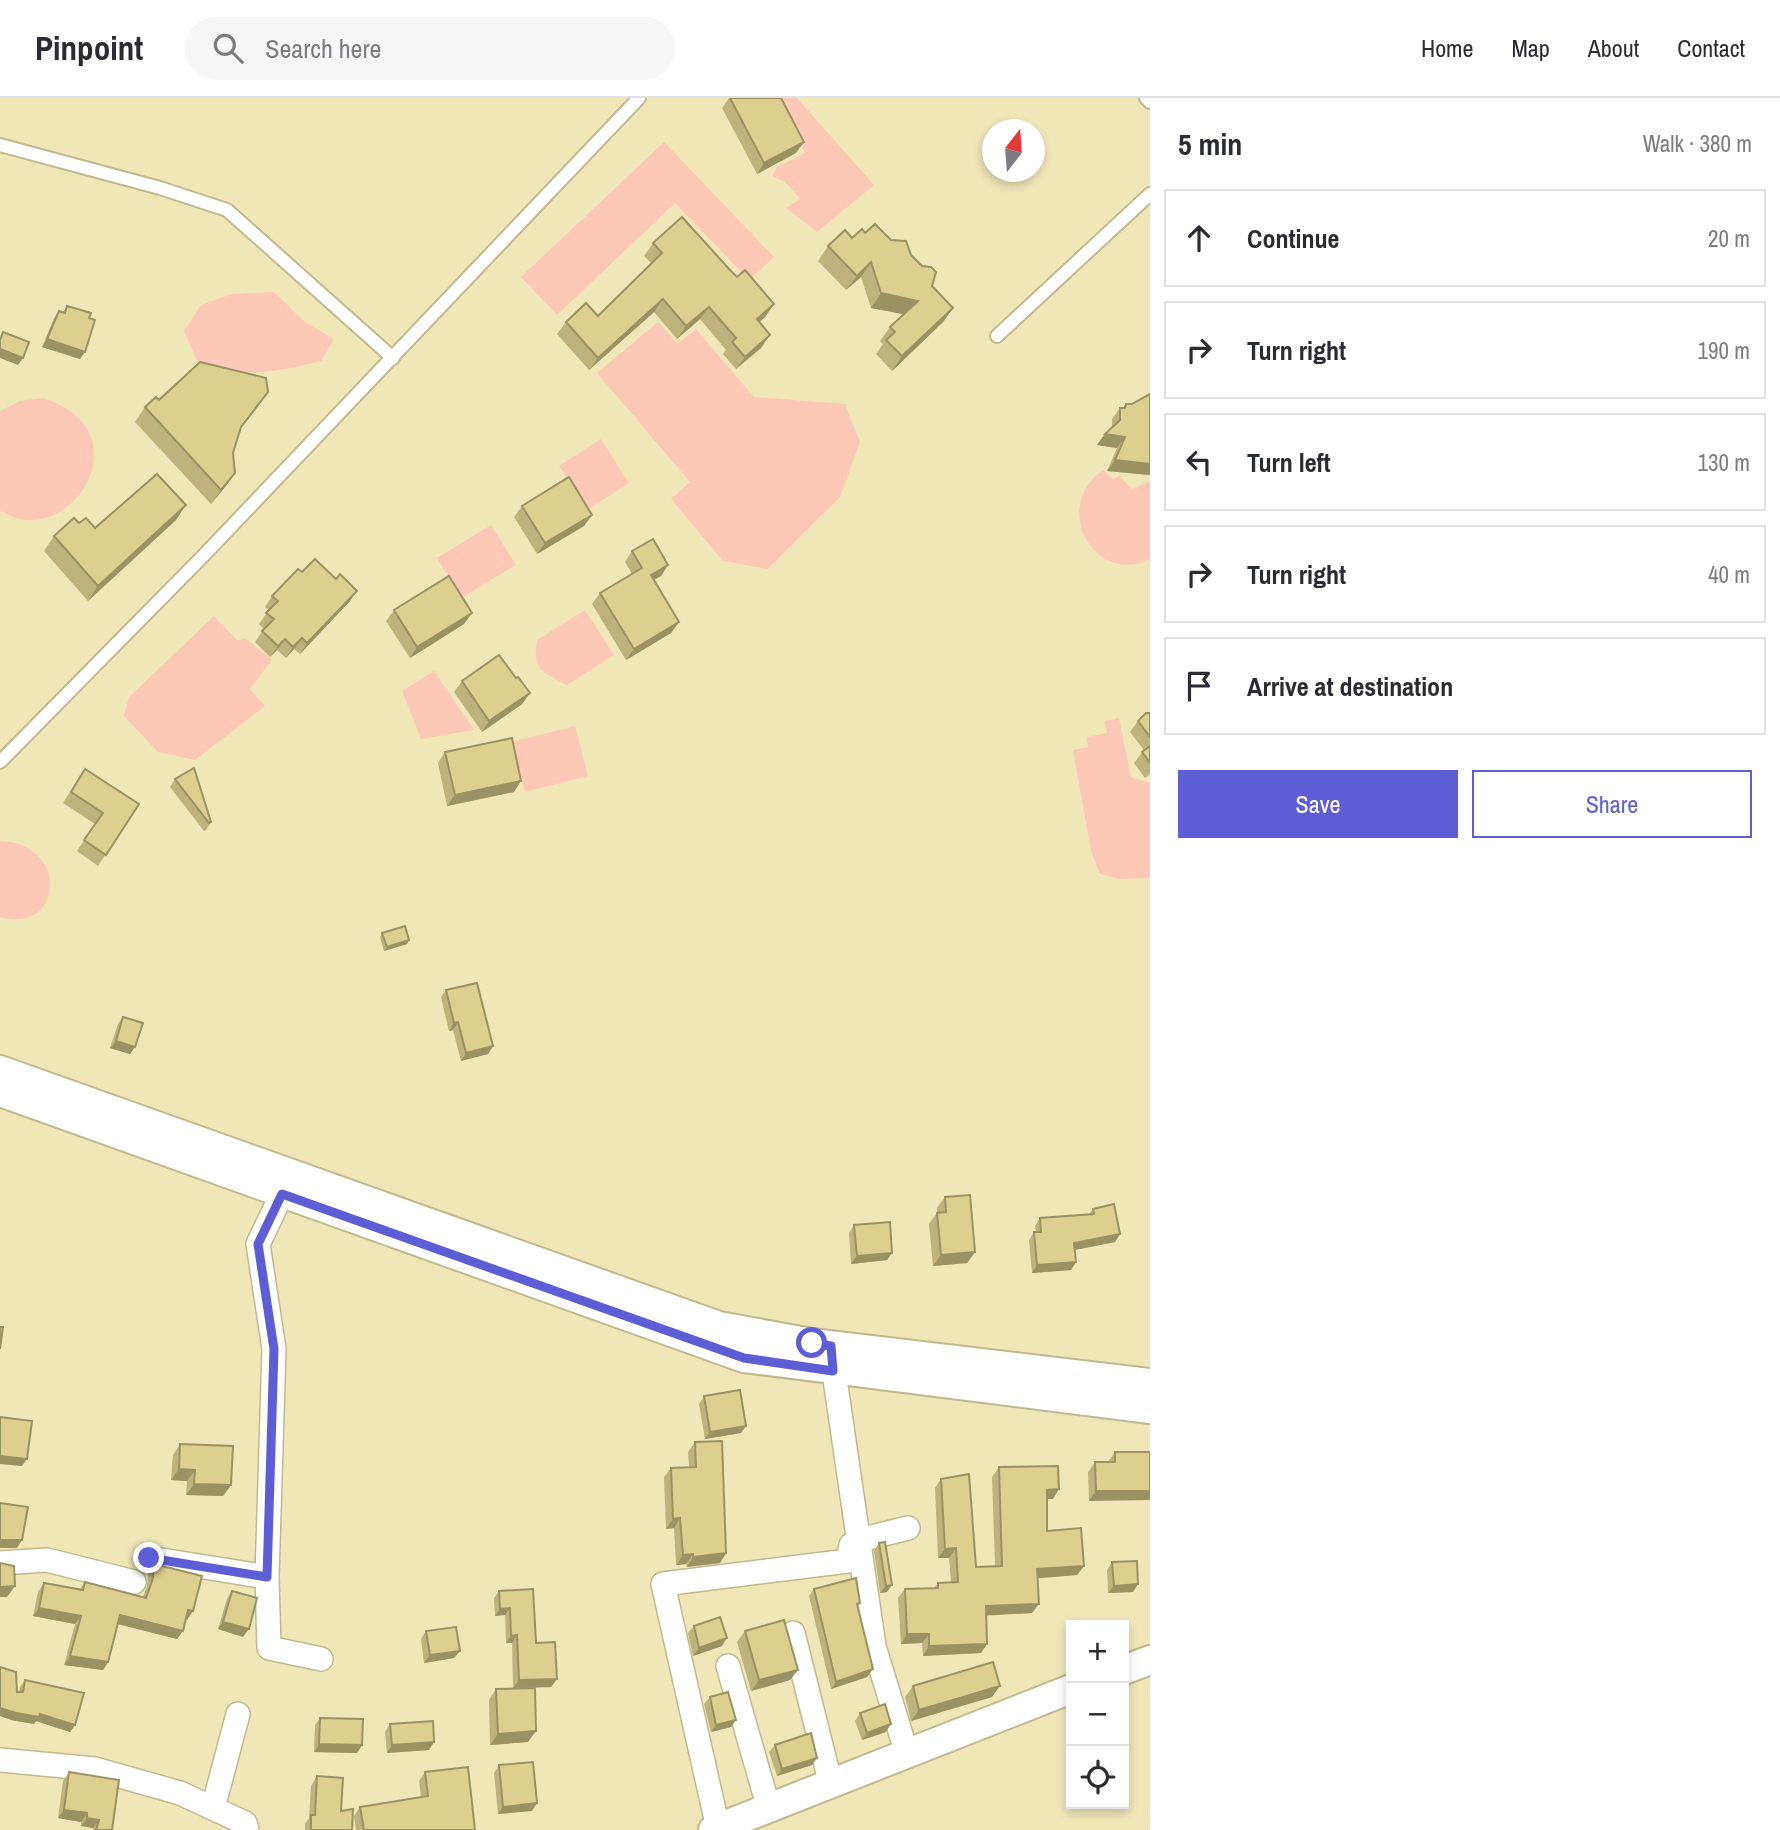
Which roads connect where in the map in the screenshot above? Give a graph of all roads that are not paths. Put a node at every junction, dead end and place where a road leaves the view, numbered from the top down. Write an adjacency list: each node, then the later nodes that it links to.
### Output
1 (639, 98): 7 (lane)
2 (1146, 98): 3 (lane)
3 (1150, 102)
4 (0, 145): 7 (lane)
5 (1150, 194): 6 (lane)
6 (997, 336)
7 (393, 358): 8 (lane)
8 (0, 762)
9 (0, 1070): 12 (street)
10 (0, 1092): 11 (street)
11 (282, 1194): 12 (street); 19 (street)
12 (832, 1358): 13 (street); 14 (street); 16 (street)
13 (1150, 1382)
14 (1150, 1409)
15 (908, 1528): 16 (street)
16 (859, 1540): 28 (street); 33 (street)
17 (149, 1558): 19 (street)
18 (0, 1563): 20 (street)
19 (267, 1577): 22 (street)
20 (134, 1582)
21 (793, 1633): 30 (street)
22 (321, 1659)
23 (1150, 1660): 25 (street)
24 (728, 1666): 32 (street)
25 (1129, 1668)
26 (1066, 1691): 28 (street)
27 (238, 1714): 31 (street)
28 (907, 1754): 30 (street)
29 (0, 1760): 31 (street)
30 (831, 1785): 32 (street)
31 (213, 1808): 34 (street)
32 (769, 1809): 33 (street)
33 (715, 1829)
34 (247, 1830)

